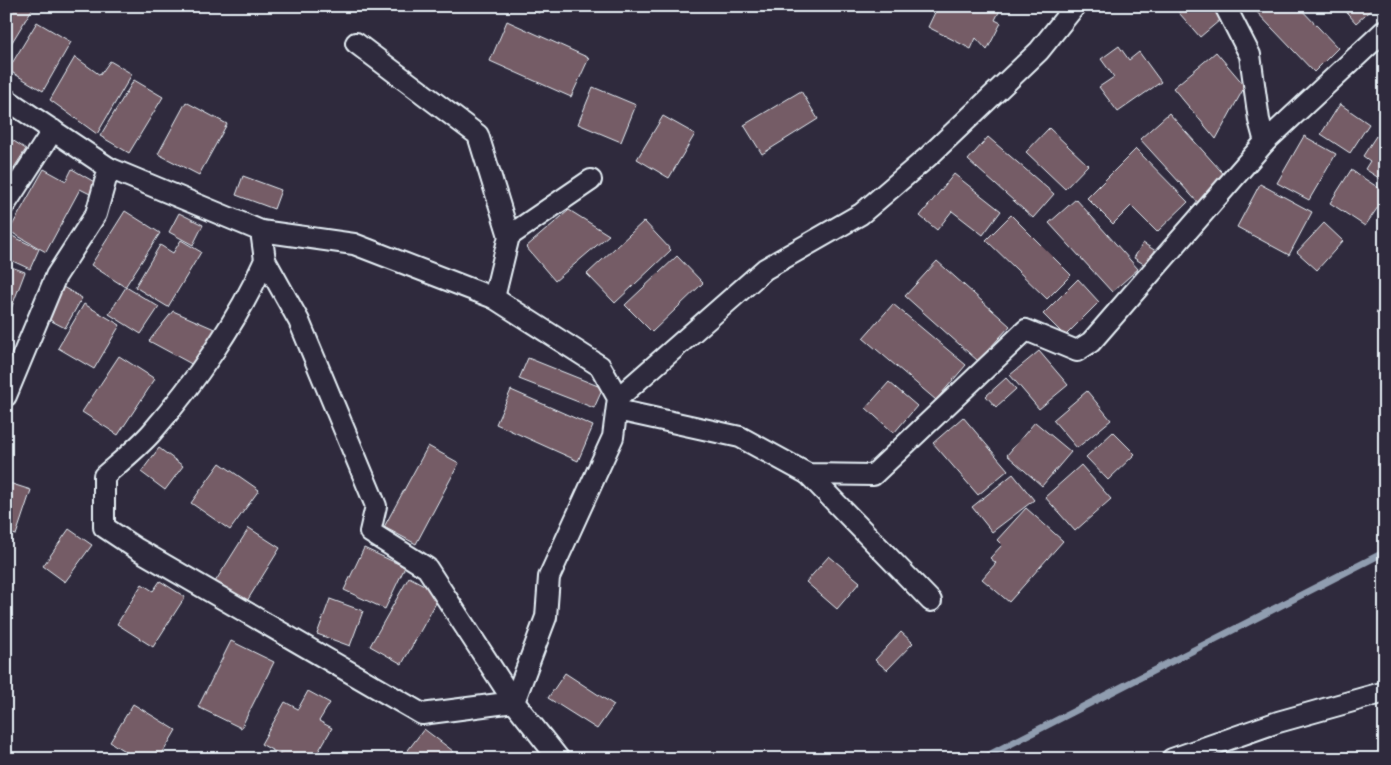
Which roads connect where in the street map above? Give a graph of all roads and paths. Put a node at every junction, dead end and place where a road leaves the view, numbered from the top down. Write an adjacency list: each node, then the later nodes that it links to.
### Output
1 (1074, 6): 16 (street)
2 (1225, 6): 7 (street)
3 (1385, 30): 7 (street)
4 (356, 43): 12 (street)
5 (6, 99): 6 (street)
6 (54, 130): 8 (street); 10 (street)
7 (1265, 142): 17 (street)
8 (109, 168): 11 (street); 15 (street)
9 (591, 180): 12 (street)
10 (6, 203)
11 (261, 231): 13 (street); 14 (street)
12 (509, 236): 14 (street)
13 (265, 260): 20 (street); 20 (street)
14 (494, 298): 16 (street)
15 (6, 396)
16 (617, 404): 17 (street); 20 (street)
17 (808, 474): 18 (street)
18 (931, 601)
19 (1385, 692): 22 (street)
20 (514, 702): 21 (street)
21 (559, 759)
22 (1172, 759)

